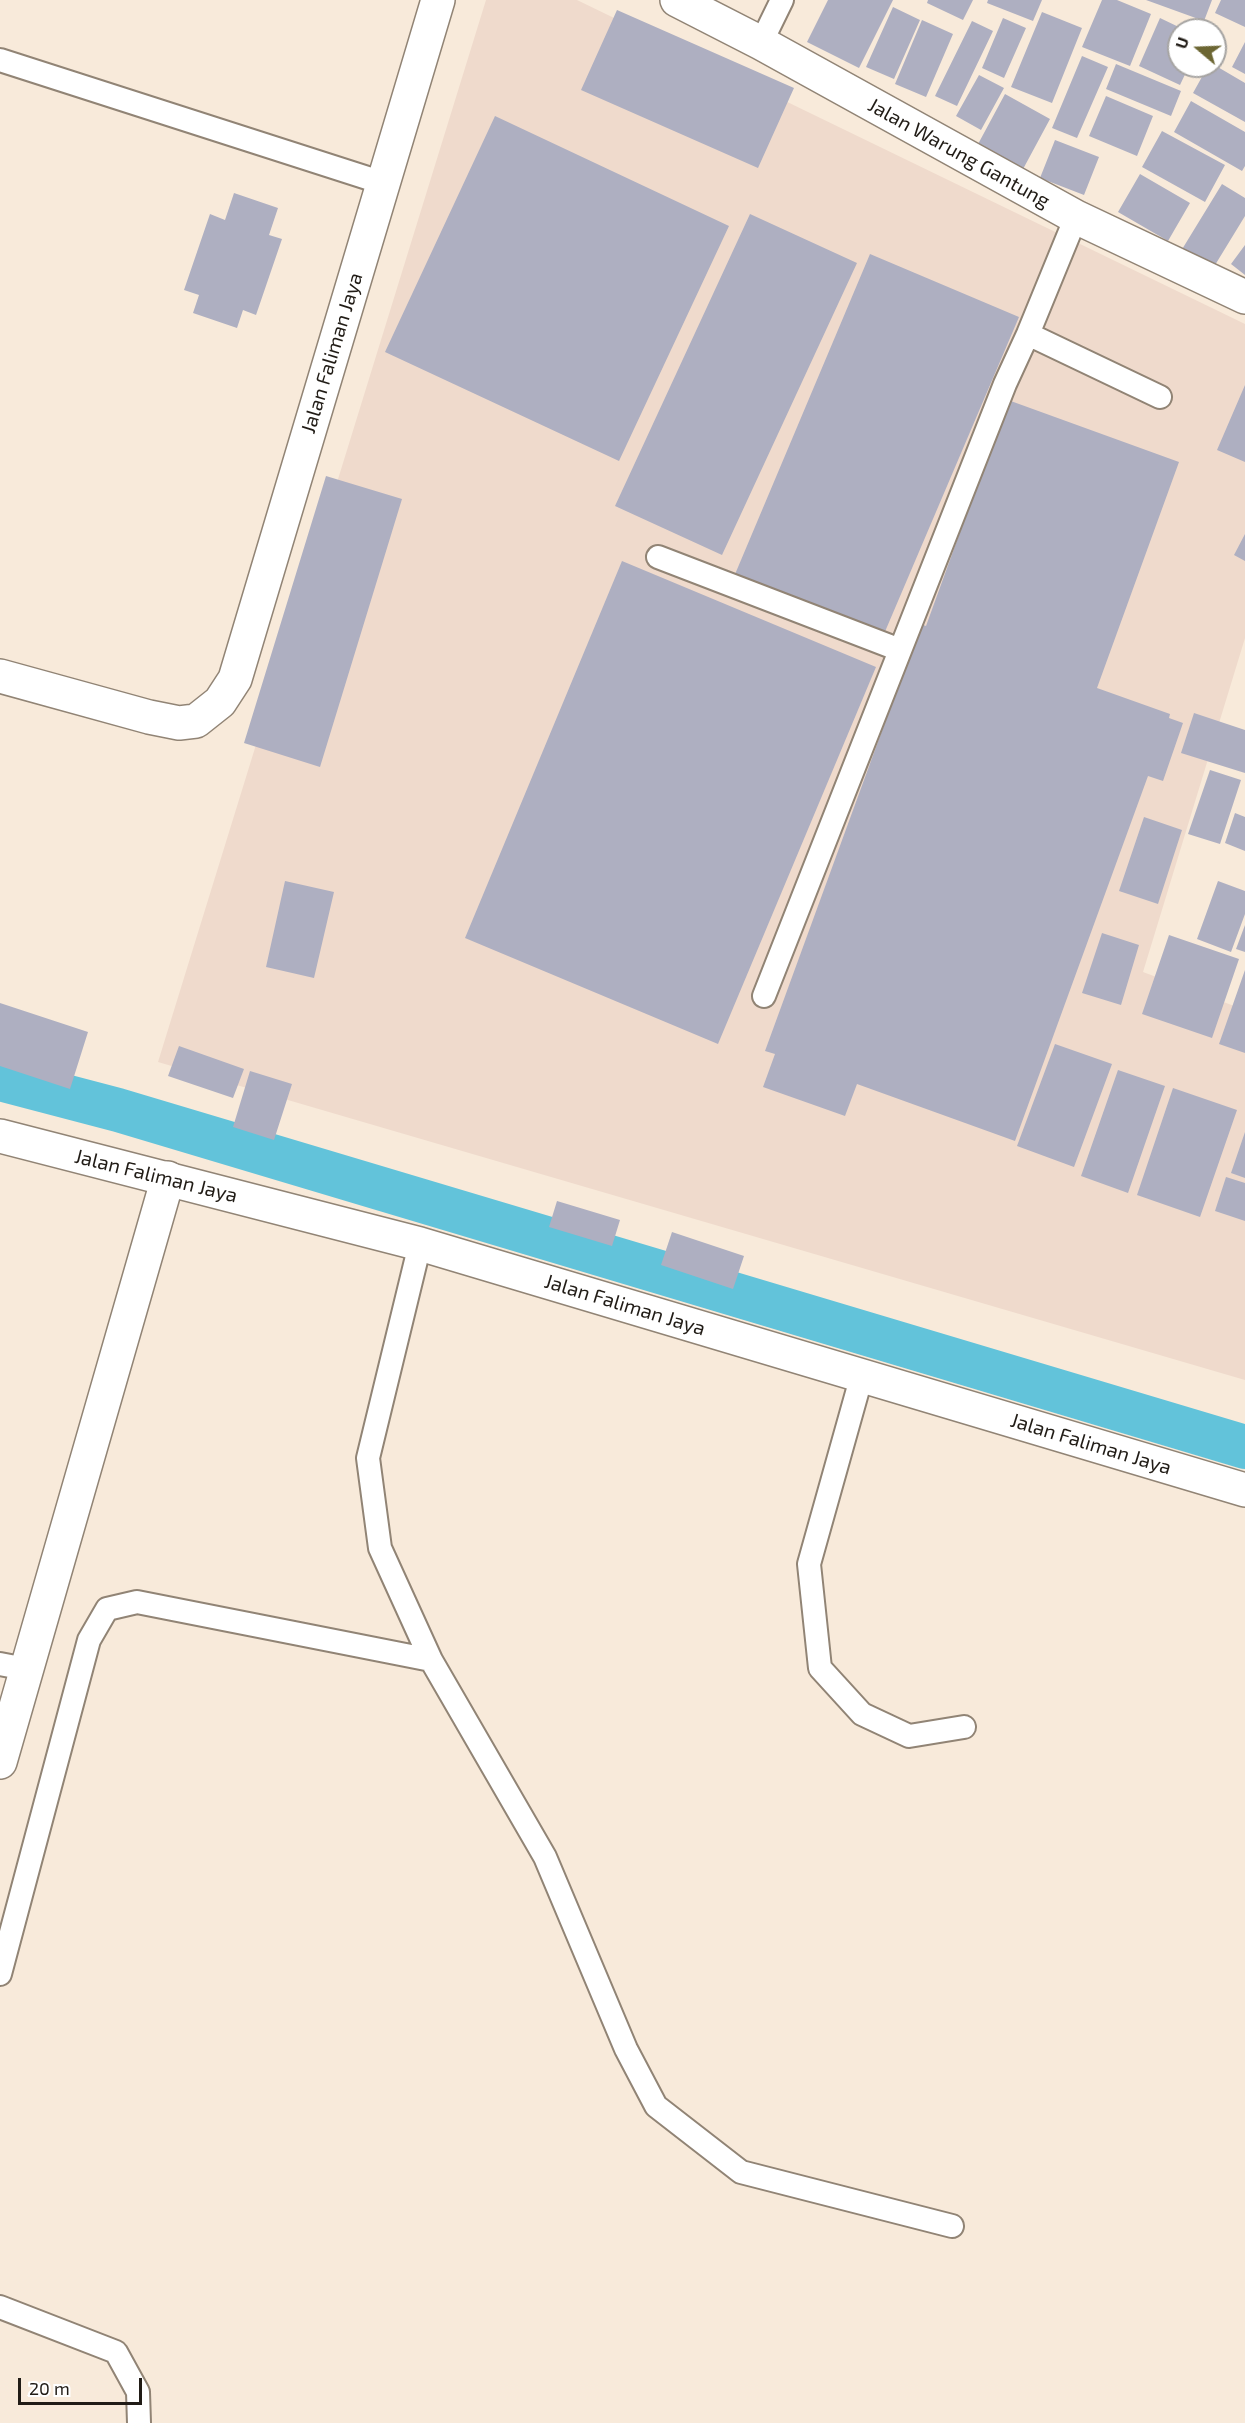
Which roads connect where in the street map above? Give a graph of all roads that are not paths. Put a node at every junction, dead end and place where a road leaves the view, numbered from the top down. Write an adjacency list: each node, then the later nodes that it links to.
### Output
1 (438, 0): 6 (street, Jalan Faliman Jaya)
2 (677, 0): 4 (street, Jalan Warung Gantung)
3 (782, 0): 4 (lane)
4 (761, 43): 7 (street, Jalan Warung Gantung)
5 (0, 60): 6 (lane)
6 (383, 183): 13 (street, Jalan Faliman Jaya)
7 (1076, 217): 8 (street, Jalan Warung Gantung); 9 (lane)
8 (1245, 297)
9 (1028, 334): 10 (lane); 12 (lane)
10 (1160, 397)
11 (658, 557): 12 (lane)
12 (900, 650): 14 (lane)
13 (0, 676)
14 (764, 996)
15 (0, 1136): 16 (street, Jalan Faliman Jaya)
16 (168, 1178): 17 (street, Jalan Faliman Jaya); 21 (street)
17 (420, 1244): 18 (street, Jalan Faliman Jaya); 20 (lane)
18 (862, 1375): 19 (street, Jalan Faliman Jaya); 22 (lane)
19 (1245, 1490)
20 (431, 1660): 24 (lane); 25 (lane)
21 (13, 1666): 23 (street)
22 (964, 1727)
23 (0, 1762)
24 (0, 1974)
25 (952, 2226)
26 (0, 2307): 27 (lane)
27 (139, 2423)

